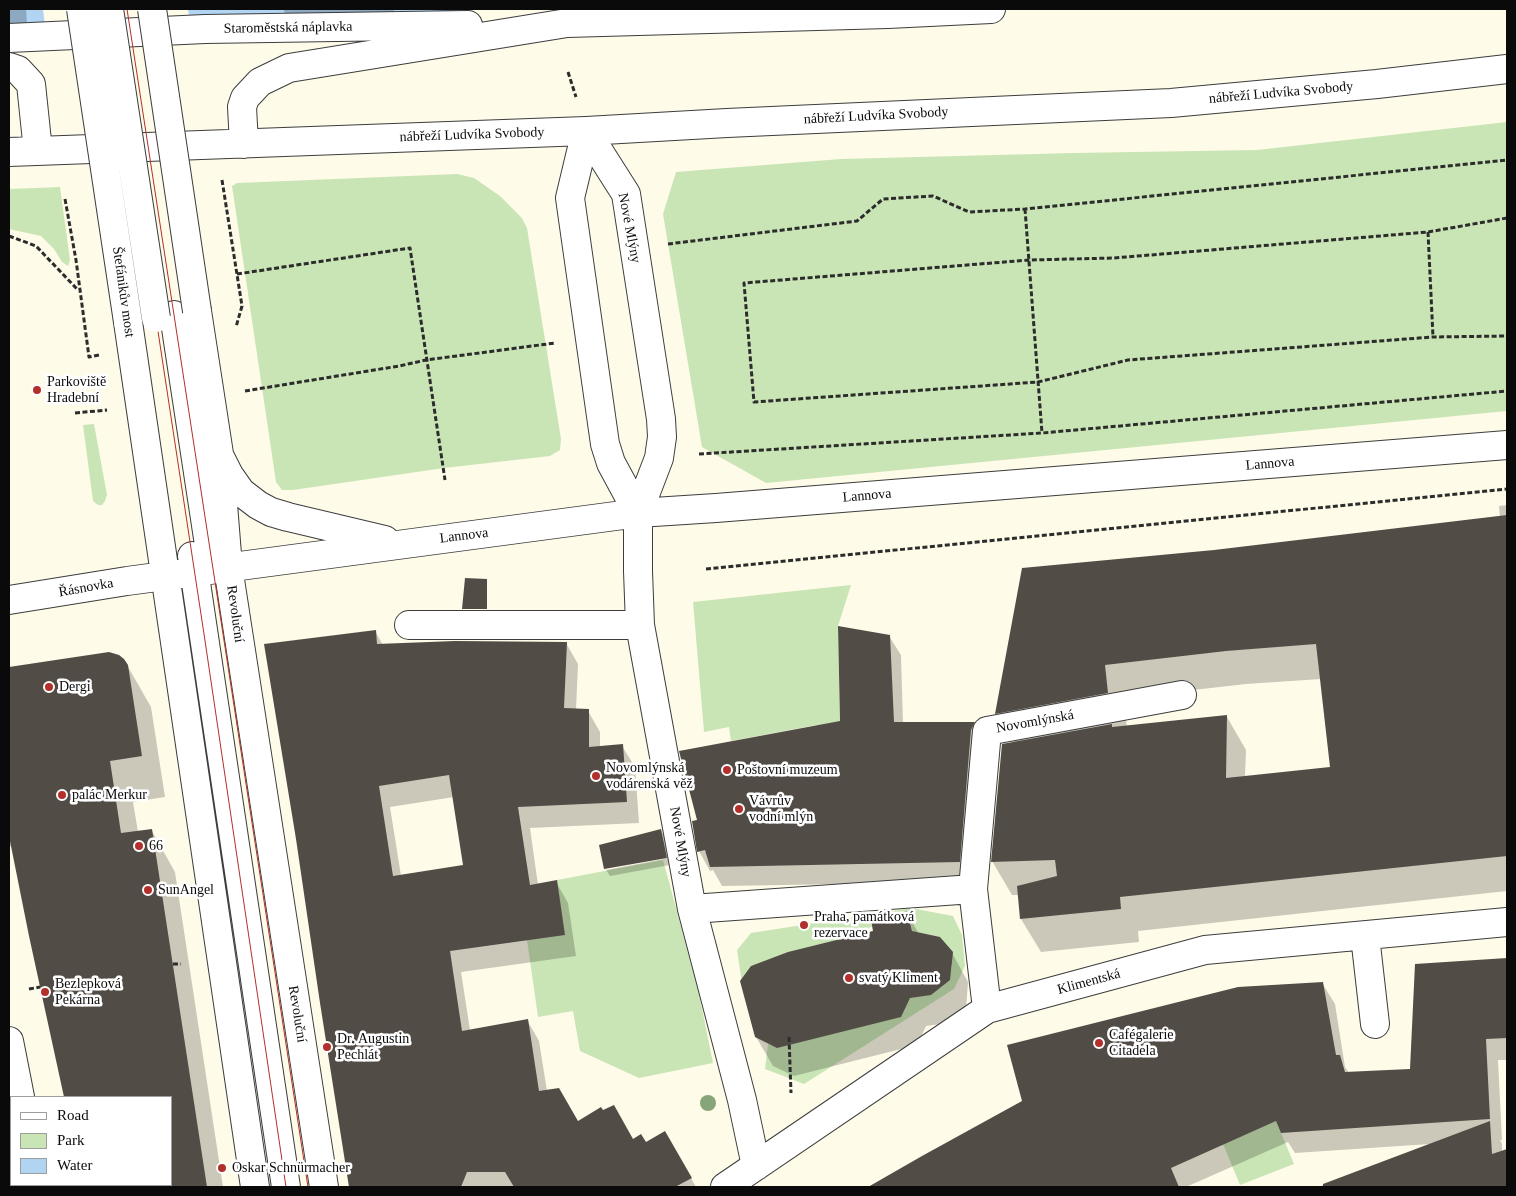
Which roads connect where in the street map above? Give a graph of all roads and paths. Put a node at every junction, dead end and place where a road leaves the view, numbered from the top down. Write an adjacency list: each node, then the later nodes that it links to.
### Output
1 (81, 9): 48 (street, Štefánikův most, bridge)
2 (109, 9): 25 (street, bridge)
3 (127, 9): 25 (street)
4 (152, 9): 25 (street, bridge)
5 (991, 9): 6 (street)
6 (567, 23): 7 (street, Staroměstská náplavka); 11 (street)
7 (9, 38)
8 (9, 66): 12 (street)
9 (1507, 69): 10 (street, nábřeží Ludvíka Svobody)
10 (586, 131): 11 (street, nábřeží Ludvíka Svobody); 44 (street, Nové Mlýny); 44 (street, Nové Mlýny)
11 (244, 144): 12 (street, nábřeží Ludvíka Svobody)
12 (38, 151): 13 (street, nábřeží Ludvíka Svobody)
13 (9, 152)
14 (1507, 160): 17 (path)
15 (222, 180): 23 (path)
16 (66, 200): 24 (path)
17 (1025, 209): 21 (path); 22 (path)
18 (1507, 218): 19 (path)
19 (1428, 232): 22 (path); 28 (path)
20 (9, 236): 24 (path)
21 (664, 244)
22 (1029, 260): 33 (path); 33 (path)
23 (237, 274): 26 (path); 31 (path)
24 (79, 291): 30 (path)
25 (176, 315): 32 (street); 40 (street); 47 (street)
26 (234, 333)
27 (1507, 336): 28 (path)
28 (1433, 337): 33 (path)
29 (556, 342): 31 (path)
30 (106, 354)
31 (426, 360): 35 (path); 42 (path)
32 (184, 380): 40 (street); 47 (street)
33 (1038, 382): 38 (path)
34 (1507, 391): 38 (path)
35 (245, 392)
36 (114, 409): 37 (path)
37 (75, 413)
38 (1042, 433): 41 (path)
39 (1507, 445): 44 (street, Lannova)
40 (219, 454): 45 (street); 47 (street)
41 (699, 454)
42 (446, 480)
43 (1507, 489): 46 (path)
44 (638, 513): 45 (street, Lannova); 51 (street, Nové Mlýny)
45 (401, 544): 47 (street, Lannova)
46 (706, 569)
47 (212, 570): 48 (street); 71 (street); 72 (street); 73 (street, Revoluční)
48 (164, 576): 49 (street, Řásnovka); 70 (street)
49 (9, 600)
50 (409, 625): 51 (street)
51 (640, 625): 54 (street, Nové Mlýny)
52 (1182, 695): 53 (street, Novomlýnská)
53 (973, 889): 54 (street); 61 (street, Novomlýnská)
54 (692, 909): 69 (street, Nové Mlýny)
55 (1507, 922): 56 (street, Klimentská)
56 (1365, 936): 61 (street, Klimentská); 62 (street)
57 (173, 964): 58 (path)
58 (181, 964)
59 (40, 987): 60 (path)
60 (29, 990)
61 (987, 1009): 69 (street, Klimentská)
62 (1375, 1024)
63 (789, 1037): 67 (path)
64 (9, 1047): 68 (street)
65 (785, 1091): 67 (path)
66 (799, 1092): 67 (path)
67 (791, 1094)
68 (20, 1096)
69 (756, 1166): 74 (street, Klimentská)
70 (255, 1187)
71 (286, 1187)
72 (308, 1187)
73 (324, 1187)
74 (724, 1187)

